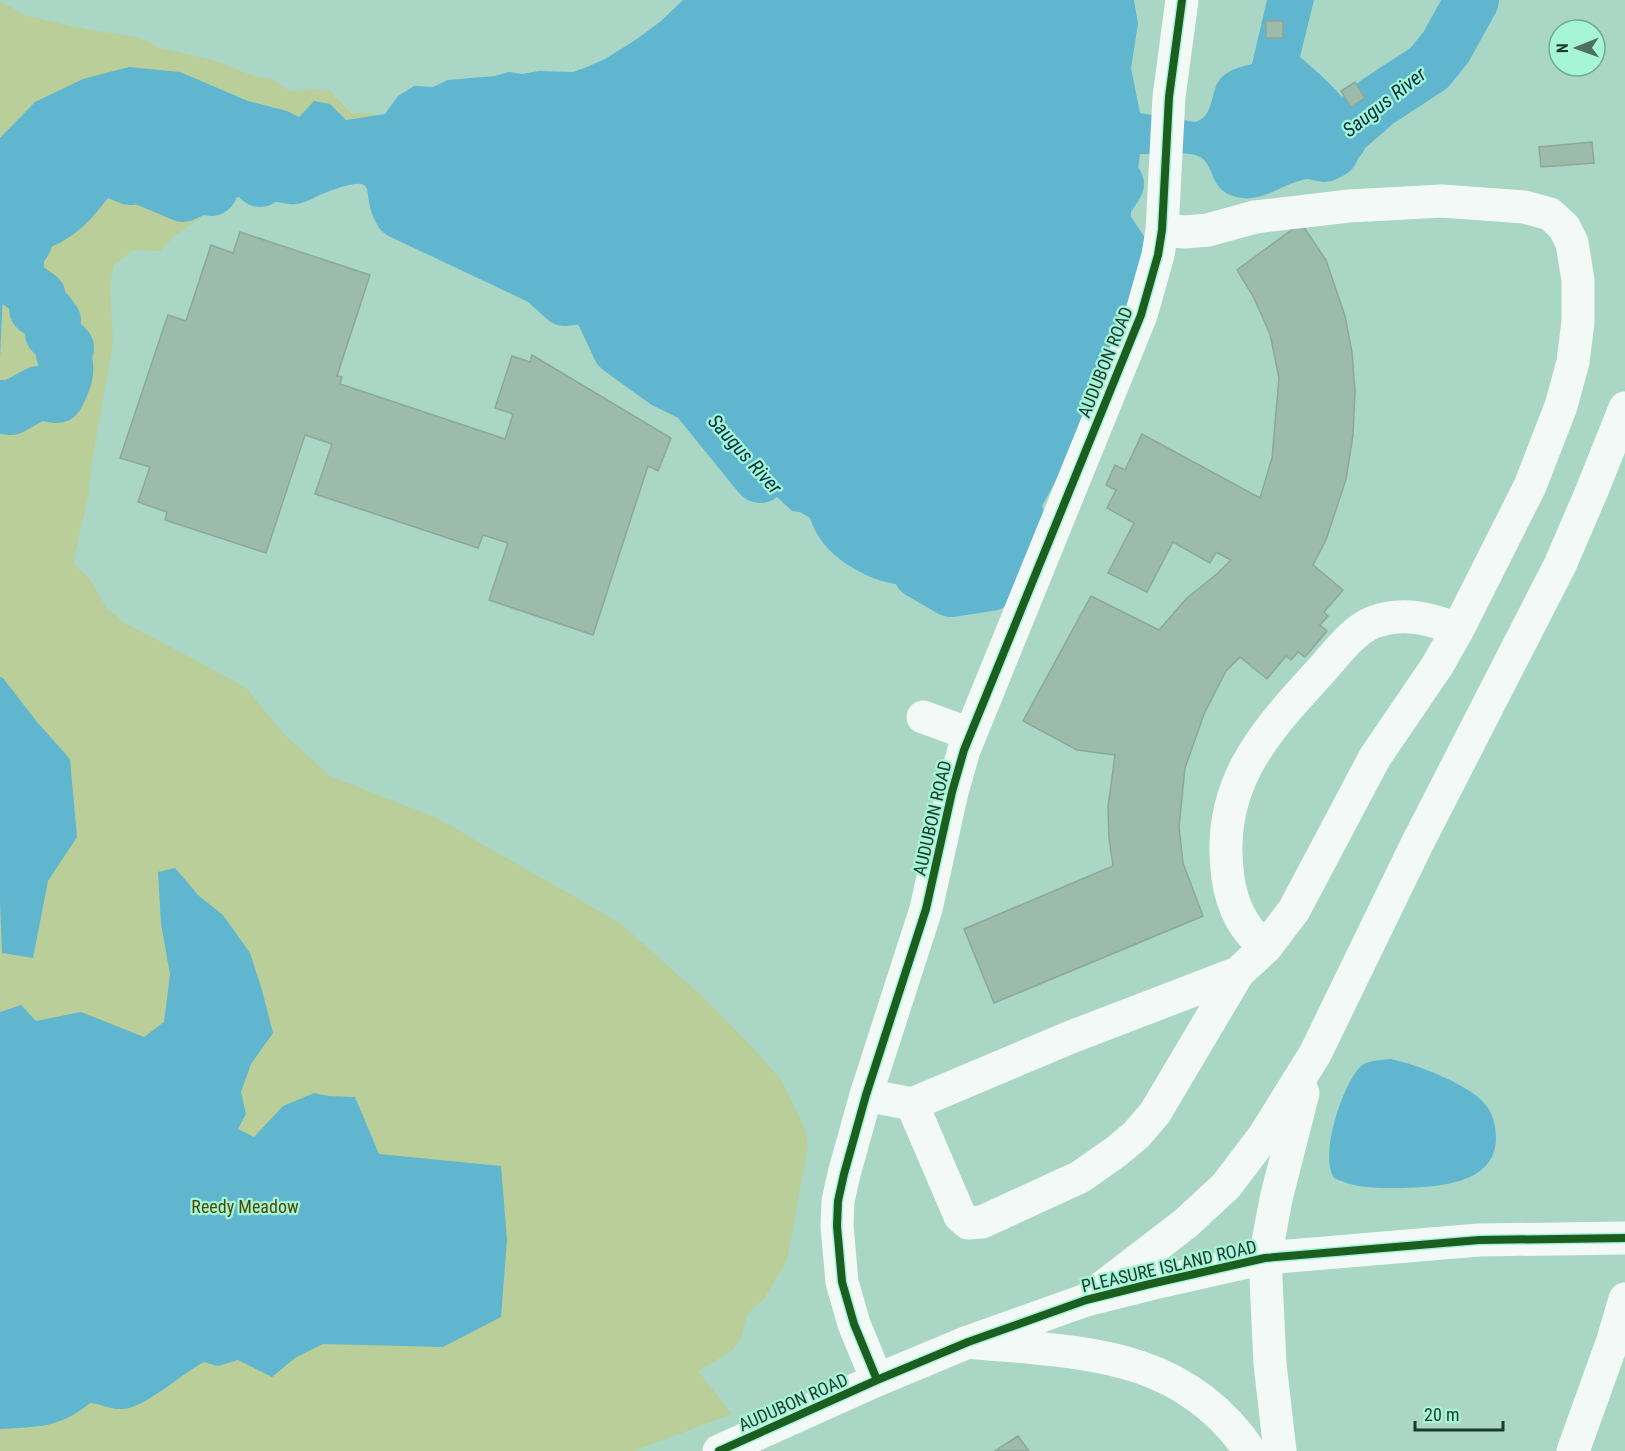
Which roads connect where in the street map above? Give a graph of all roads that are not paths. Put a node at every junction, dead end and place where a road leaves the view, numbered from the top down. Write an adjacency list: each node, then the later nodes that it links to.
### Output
1 (1182, 0): 2 (main road, AUDUBON ROAD)
2 (1162, 230): 4 (main road); 6 (main road, AUDUBON ROAD)
3 (1625, 408): 9 (main road)
4 (1458, 629): 7 (main road); 7 (main road)
5 (922, 717): 6 (main road)
6 (970, 734): 10 (main road, AUDUBON ROAD)
7 (1266, 947): 8 (main road)
8 (1238, 973): 11 (main road); 11 (main road)
9 (1315, 1054): 13 (main road); 15 (main road)
10 (866, 1095): 11 (main road); 17 (main road, AUDUBON ROAD)
11 (912, 1104)
12 (1625, 1238): 13 (main road, PLEASURE ISLAND ROAD)
13 (1265, 1258): 15 (main road, PLEASURE ISLAND ROAD); 21 (main road)
14 (1625, 1299): 22 (main road)
15 (1086, 1300): 16 (main road, PLEASURE ISLAND ROAD)
16 (968, 1342): 17 (main road, PLEASURE ISLAND ROAD); 20 (main road)
17 (877, 1380): 18 (main road, AUDUBON ROAD)
18 (759, 1444): 19 (main road, AUDUBON ROAD)
19 (719, 1451)
20 (1250, 1451)
21 (1280, 1451)
22 (1573, 1451)

